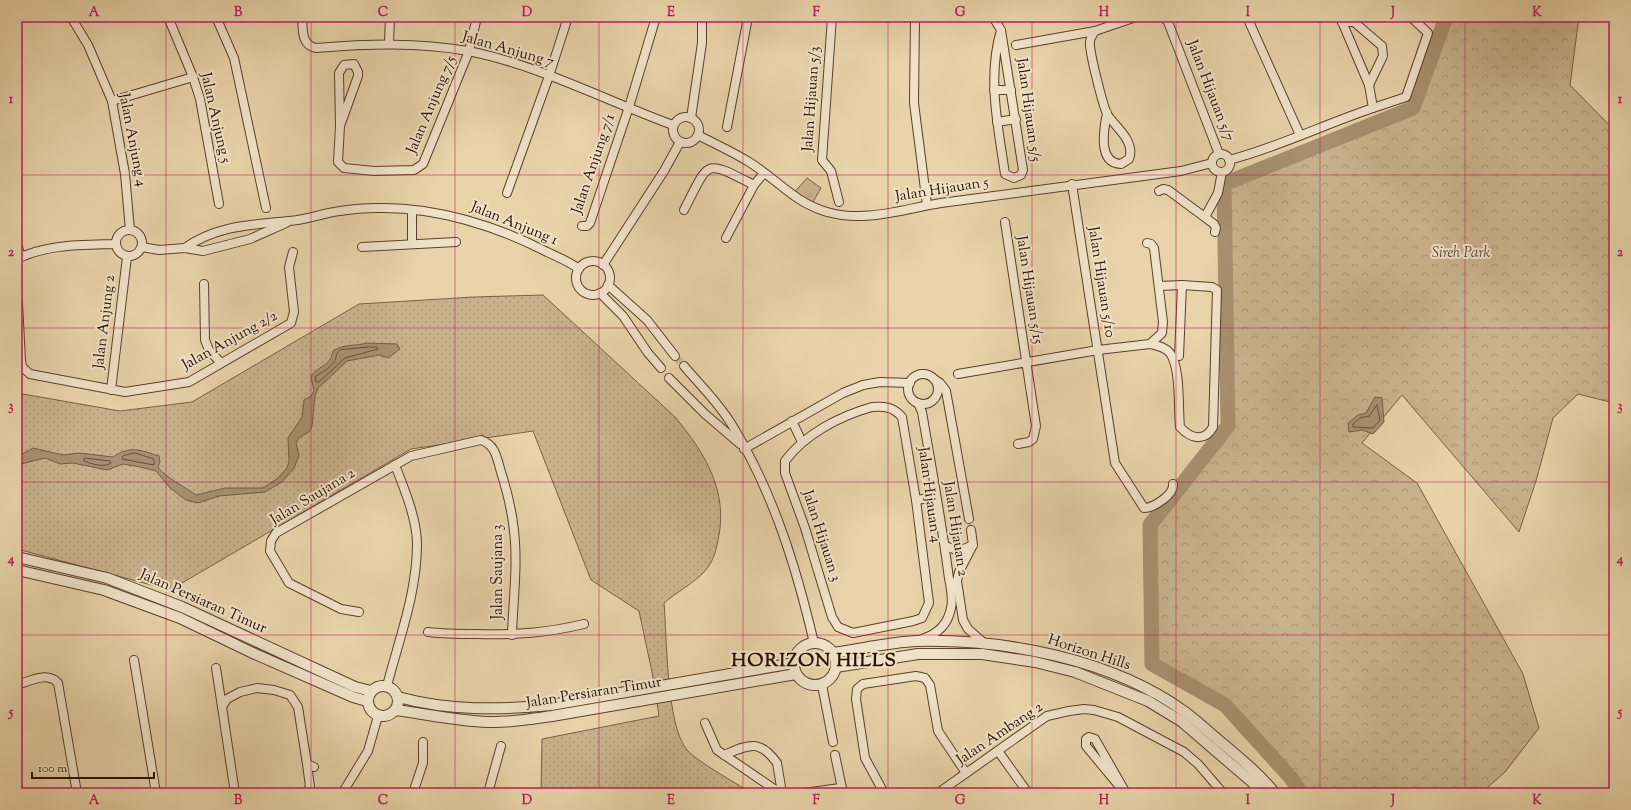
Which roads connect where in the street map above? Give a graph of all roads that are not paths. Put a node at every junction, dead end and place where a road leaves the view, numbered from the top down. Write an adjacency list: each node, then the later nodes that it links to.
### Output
1 (71, 17): 29 (street, Jalan Anjung 4)
2 (168, 17): 25 (street, Jalan Anjung 5)
3 (216, 17): 54 (street)
4 (302, 17): 21 (street, Jalan Anjung 7)
5 (390, 17): 21 (street)
6 (477, 17): 23 (street)
7 (568, 17): 24 (street)
8 (656, 17): 30 (street, Jalan Anjung 7/1)
9 (702, 17): 33 (street)
10 (748, 17): 38 (street)
11 (832, 17): 51 (street, Jalan Hijauan 5/3)
12 (915, 17): 53 (street)
13 (993, 17): 19 (street, Jalan Hijauan 5/5)
14 (1136, 17): 20 (street)
15 (1163, 17): 42 (street, Jalan Hijauan 5/7)
16 (1247, 17): 40 (street)
17 (1411, 17): 31 (street)
18 (1341, 19): 26 (street); 26 (street)
19 (1001, 30): 27 (street, Jalan Hijauan 5/5); 28 (street, Jalan Hijauan 5/5)
20 (1094, 31): 22 (street); 32 (street)
21 (389, 43): 23 (street, Jalan Anjung 7)
22 (1016, 45)
23 (469, 51): 24 (street, Jalan Anjung 7); 37 (street, Jalan Anjung 7/5)
24 (549, 76): 30 (street, Jalan Anjung 7); 50 (street)
25 (193, 77): 29 (street); 52 (street, Jalan Anjung 5)
26 (1369, 85): 31 (street)
27 (994, 90): 28 (street); 35 (street, Jalan Hijauan 5/5)
28 (1011, 90): 34 (street, Jalan Hijauan 5/5)
29 (112, 101): 61 (street, Jalan Anjung 4)
30 (629, 107): 36 (street, Jalan Anjung 7); 60 (street, Jalan Anjung 7/1)
31 (1374, 108): 40 (street)
32 (1107, 113): 32 (street)
33 (691, 118): 36 (street); 39 (street)
34 (1016, 119): 35 (street); 35 (street, Jalan Hijauan 5/5)
35 (997, 122)
36 (673, 125): 41 (street)
37 (340, 126): 37 (street, Jalan Anjung 7/5)
38 (727, 126)
39 (698, 135): 41 (street); 46 (street, Jalan Hijauan 5)
40 (1300, 135): 43 (street)
41 (680, 142): 75 (street)
42 (1219, 154): 43 (street); 44 (street)
43 (1230, 160): 45 (street)
44 (1212, 163): 45 (street); 47 (street, Jalan Hijauan 5)
45 (1222, 172): 57 (street)
46 (764, 173): 48 (street); 53 (street, Jalan Hijauan 5)
47 (1072, 184): 53 (street, Jalan Hijauan 5); 84 (street, Jalan Hijauan 5/10)
48 (754, 185): 56 (street); 63 (street)
49 (1160, 191): 57 (street)
50 (507, 193)
51 (839, 202)
52 (220, 204)
53 (927, 205)
54 (266, 208)
55 (412, 210): 58 (street, Jalan Anjung 1); 68 (street); 76 (street, Jalan Anjung 1)
56 (684, 210)
57 (1205, 217): 62 (street)
58 (291, 221): 71 (street); 71 (street)
59 (1005, 222): 88 (street, Jalan Hijauan 5/15)
60 (582, 226)
61 (130, 230): 67 (street); 69 (street)
62 (1215, 232)
63 (726, 238)
64 (456, 242): 68 (street)
65 (1146, 243): 79 (street)
66 (17, 244): 74 (street)
67 (115, 244): 73 (street); 74 (street)
68 (412, 244): 70 (street)
69 (142, 247): 71 (street); 73 (street)
70 (362, 247)
71 (186, 248)
72 (292, 252): 87 (street, Jalan Anjung 2/2)
73 (127, 257): 95 (street, Jalan Anjung 2)
74 (19, 258)
75 (603, 265): 76 (street); 78 (street)
76 (579, 269): 81 (street)
77 (204, 284): 87 (street)
78 (608, 285): 81 (street); 85 (street)
79 (1159, 286): 80 (street); 83 (street)
80 (1182, 286): 83 (street); 86 (street)
81 (600, 293): 90 (street)
82 (18, 303): 95 (street, Jalan Anjung 2/2)
83 (1150, 344): 84 (street)
84 (1098, 350): 88 (street); 102 (street, Jalan Hijauan 5/10)
85 (675, 356)
86 (1179, 356)
87 (221, 363): 95 (street, Jalan Anjung 2/2)
88 (1026, 363): 91 (street); 99 (street, Jalan Hijauan 5/15)
89 (684, 366): 100 (street)
90 (661, 368)
91 (958, 374)
92 (669, 378): 100 (street)
93 (934, 379): 94 (street); 96 (street); 105 (street, Jalan Hijauan 2)
94 (910, 383): 96 (street); 97 (street)
95 (111, 390)
96 (918, 403): 103 (street, Jalan Hijauan 2)
97 (792, 421): 98 (street); 100 (street)
98 (802, 442): 104 (street, Jalan Hijauan 4); 114 (street, Jalan Hijauan 3)
99 (1018, 444)
100 (744, 449): 117 (street)
101 (395, 465): 111 (street, Jalan Saujana 2); 115 (street, Jalan Saujana 3); 127 (street)
102 (1173, 484)
103 (936, 497): 104 (street); 108 (street, Jalan Hijauan 2)
104 (916, 500): 114 (street, Jalan Hijauan 4)
105 (969, 519)
106 (971, 530): 107 (street, Jalan Hijauan 2)
107 (973, 545): 108 (street); 118 (street, Jalan Hijauan 2)
108 (945, 546): 116 (street, Jalan Hijauan 2)
109 (17, 558): 128 (street, Jalan Persiaran Timur)
110 (17, 570): 130 (street, Jalan Persiaran Timur)
111 (359, 612)
112 (584, 624): 115 (street)
113 (428, 632): 115 (street)
114 (853, 633)
115 (512, 635)
116 (916, 641): 118 (street, Horizon Hills); 119 (street, Horizon Hills)
117 (814, 643): 119 (street); 121 (street)
118 (984, 643): 158 (street, Horizon Hills)
119 (833, 653): 122 (street)
120 (134, 660): 145 (street)
121 (794, 663): 124 (street); 129 (street, Jalan Persiaran Timur)
122 (836, 667): 125 (street); 157 (street, Horizon Hills)
123 (216, 668): 131 (street)
124 (796, 674): 125 (street); 132 (street, Jalan Persiaran Timur)
125 (822, 685): 136 (street)
126 (17, 686): 144 (street)
127 (387, 686): 128 (street); 129 (street)
128 (371, 691): 130 (street)
129 (398, 697): 132 (street)
130 (367, 701): 133 (street)
131 (222, 707): 146 (street); 147 (street)
132 (396, 710): 133 (street, Jalan Persiaran Timur)
133 (378, 716): 143 (street)
134 (705, 724): 139 (street)
135 (423, 742): 148 (street)
136 (833, 742)
137 (500, 746): 149 (street)
138 (998, 751): 141 (street, Jalan Ambang 2); 154 (street); 156 (street, Jalan Ambang 2)
139 (724, 755): 150 (street); 150 (street)
140 (836, 755): 142 (street)
141 (966, 773): 152 (street); 153 (street, Jalan Ambang 2)
142 (842, 790): 151 (street)
143 (343, 792)
144 (77, 793)
145 (156, 793)
146 (235, 793)
147 (306, 793)
148 (413, 793)
149 (488, 793)
150 (781, 793)
151 (804, 793)
152 (884, 793)
153 (938, 793)
154 (1028, 793)
155 (1125, 793): 155 (street)
156 (1223, 793)
157 (1262, 793)
158 (1275, 793)

